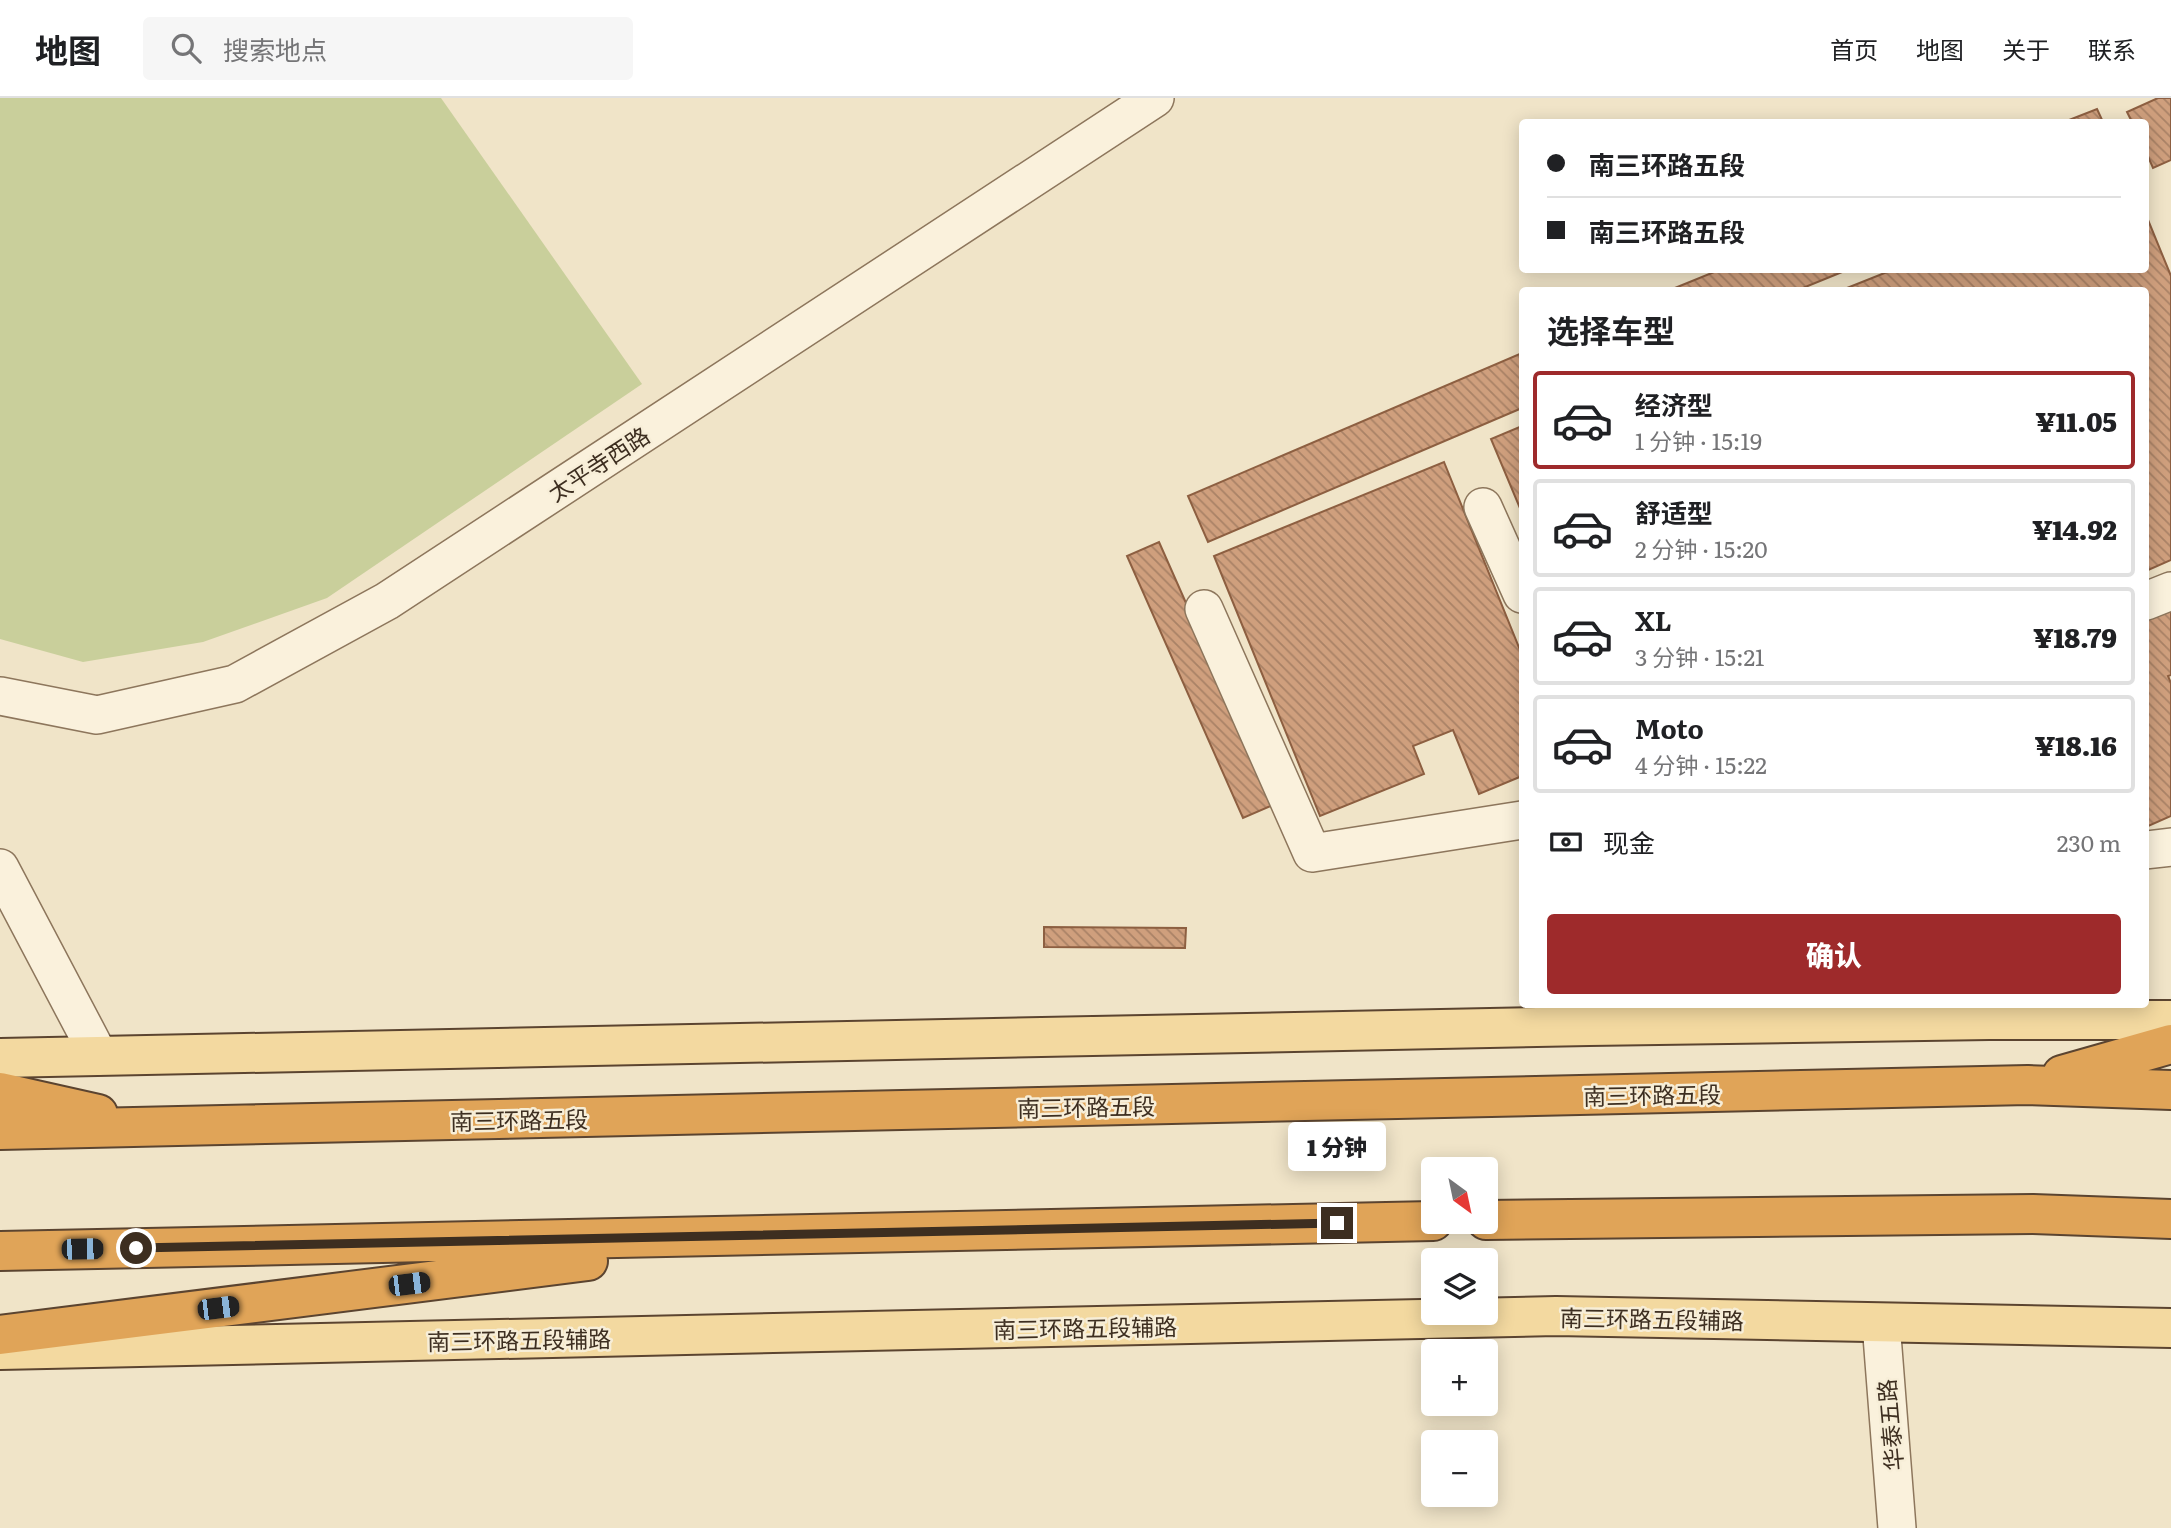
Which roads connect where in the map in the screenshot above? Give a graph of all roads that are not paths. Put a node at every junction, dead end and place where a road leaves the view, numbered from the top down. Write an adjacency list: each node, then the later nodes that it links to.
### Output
1 (1155, 98): 7 (street, 太平寺西路)
2 (1482, 507): 3 (street)
3 (1519, 587)
4 (2171, 591): 5 (street)
5 (2149, 600)
6 (1203, 609): 8 (street)
7 (0, 696)
8 (1519, 820)
9 (2171, 847): 10 (street)
10 (2149, 850)
11 (0, 868): 15 (street)
12 (1589, 1015): 13 (main road); 15 (main road)
13 (2171, 1020)
14 (2171, 1044): 17 (highway)
15 (99, 1056): 16 (main road)
16 (0, 1058)
17 (2028, 1085): 18 (highway, 南三环路五段); 20 (highway, 南三环路五段)
18 (2171, 1090)
19 (0, 1093): 20 (highway)
20 (158, 1127): 21 (highway, 南三环路五段)
21 (0, 1130)
22 (2171, 1219): 23 (highway)
23 (1498, 1220)
24 (1421, 1221): 25 (highway)
25 (791, 1236): 26 (highway); 29 (highway)
26 (0, 1251)
27 (1881, 1323): 28 (main road, 南三环路五段辅路); 30 (main road, 南三环路五段辅路); 31 (street, 华泰五路)
28 (2171, 1328)
29 (0, 1335)
30 (0, 1350)
31 (1897, 1528)

